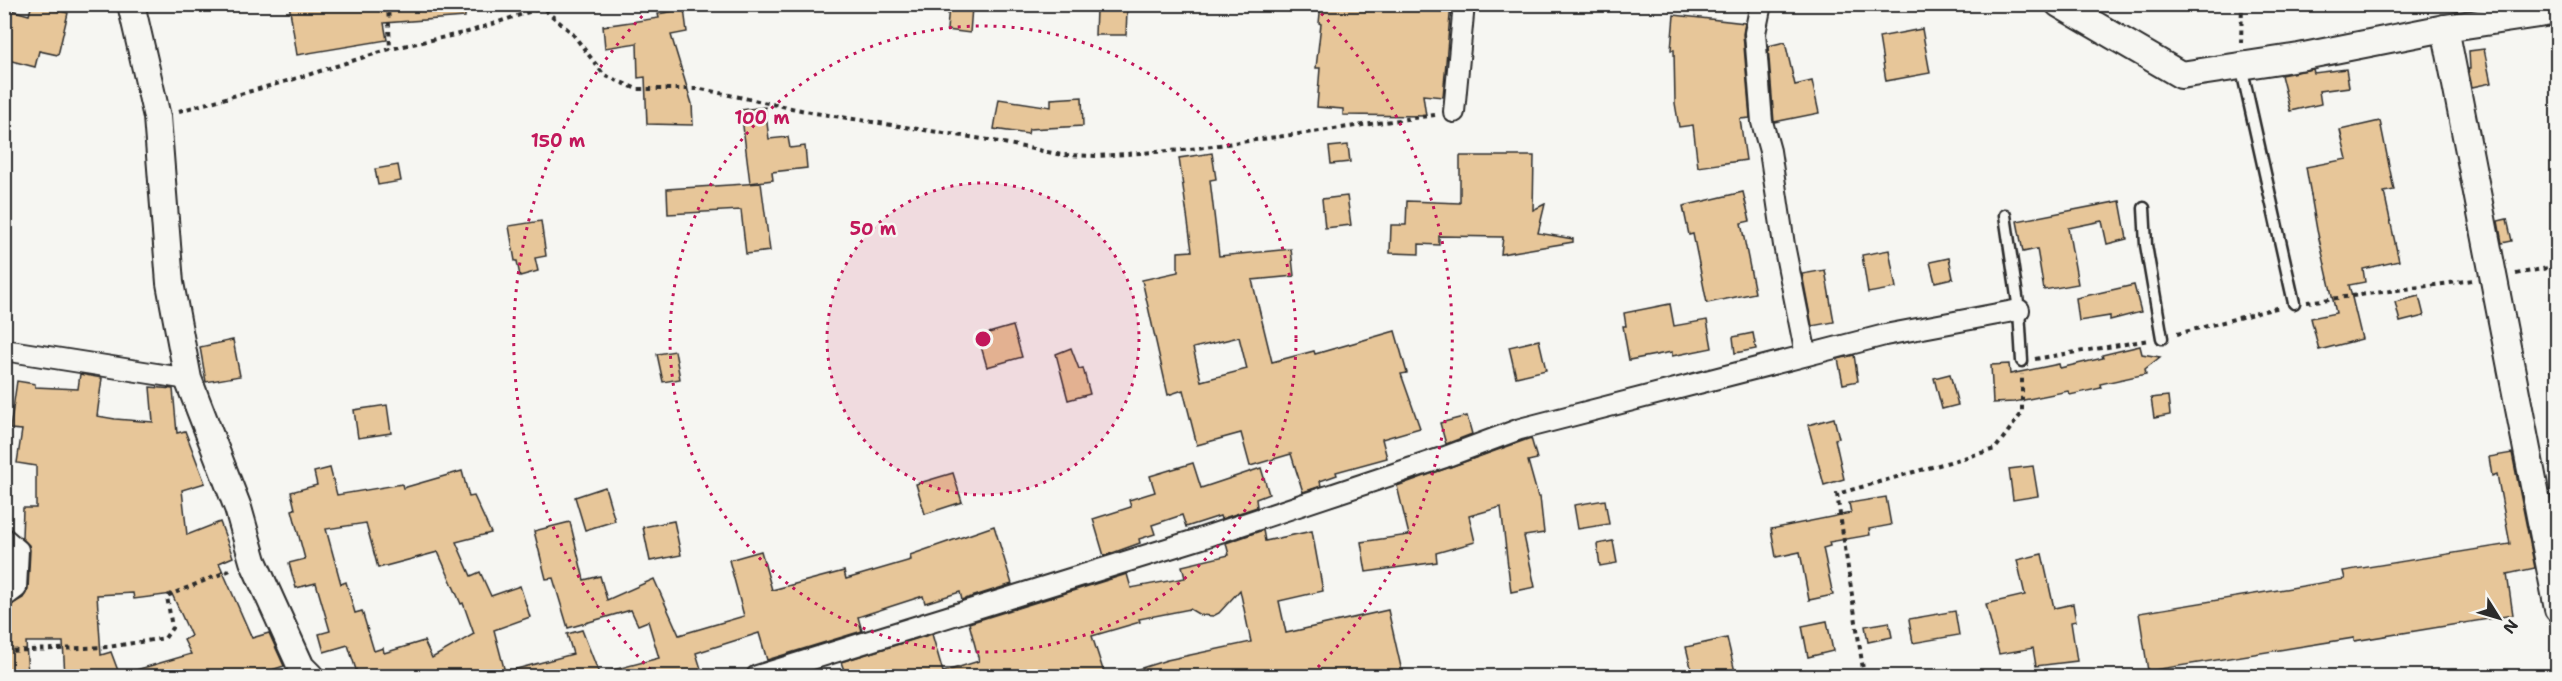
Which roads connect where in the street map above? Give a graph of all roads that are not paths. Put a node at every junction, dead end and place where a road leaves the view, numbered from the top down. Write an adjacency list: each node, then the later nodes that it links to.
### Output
1 (131, 4): 17 (street)
2 (1464, 4): 8 (street)
3 (1761, 4): 15 (street)
4 (2059, 4): 7 (street)
5 (2558, 10): 6 (street)
6 (2445, 28): 7 (street); 20 (street)
7 (2241, 66): 11 (lane)
8 (1454, 112)
9 (2144, 208): 13 (lane)
10 (2005, 214): 12 (lane)
11 (2294, 303)
12 (2019, 310): 15 (street); 16 (lane)
13 (2162, 338)
14 (4, 350): 17 (street)
15 (1806, 355): 22 (street)
16 (2022, 361)
17 (188, 379): 21 (street)
18 (4, 538): 19 (street)
19 (4, 597)
20 (2558, 609)
21 (310, 676)
22 (757, 676)

